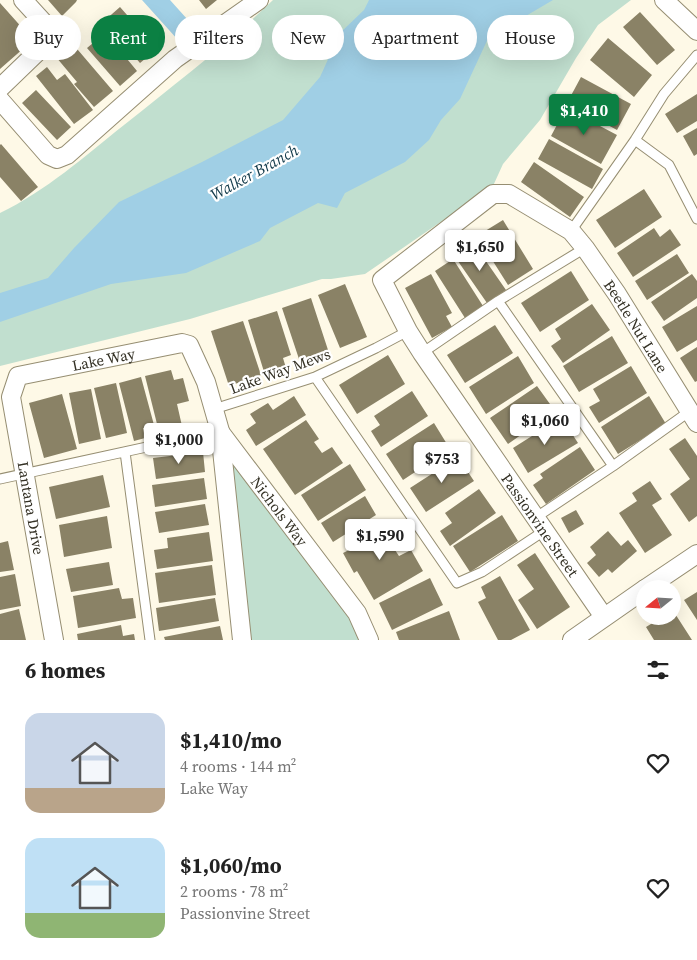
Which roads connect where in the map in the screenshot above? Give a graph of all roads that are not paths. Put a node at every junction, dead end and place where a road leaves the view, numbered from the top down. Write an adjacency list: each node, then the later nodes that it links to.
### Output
1 (23, 0): 6 (street)
2 (259, 0): 7 (street)
3 (664, 0): 4 (street)
4 (697, 31)
5 (697, 55): 8 (lane)
6 (0, 88)
7 (3, 109)
8 (635, 140): 9 (lane); 10 (lane)
9 (697, 219)
10 (570, 232): 11 (street, Beetle Nut Lane); 13 (street, Passionvine Street)
11 (585, 248): 12 (lane); 19 (street, Beetle Nut Lane)
12 (498, 301): 15 (lane); 22 (lane)
13 (408, 331): 15 (street, Passionvine Street); 17 (lane, Lake Way Mews)
14 (189, 344): 16 (street, Lake Way); 18 (street, Nichols Way)
15 (422, 353): 25 (street, Passionvine Street)
16 (18, 376): 23 (street, Lantana Drive)
17 (315, 377): 18 (lane, Lake Way Mews); 25 (lane)
18 (214, 409): 20 (street, Nichols Way)
19 (693, 417): 22 (lane)
20 (220, 431): 21 (lane); 32 (street, Nichols Way); 33 (street, Nichols Way)
21 (125, 452): 23 (lane); 31 (lane)
22 (613, 466): 25 (lane)
23 (25, 474): 24 (lane); 30 (street, Lantana Drive)
24 (0, 479)
25 (540, 524): 29 (street, Passionvine Street)
26 (697, 554): 27 (street)
27 (658, 580)
28 (636, 595): 29 (street)
29 (604, 617): 34 (street)
30 (54, 640)
31 (150, 640)
32 (242, 640)
33 (369, 640)
34 (572, 640)

